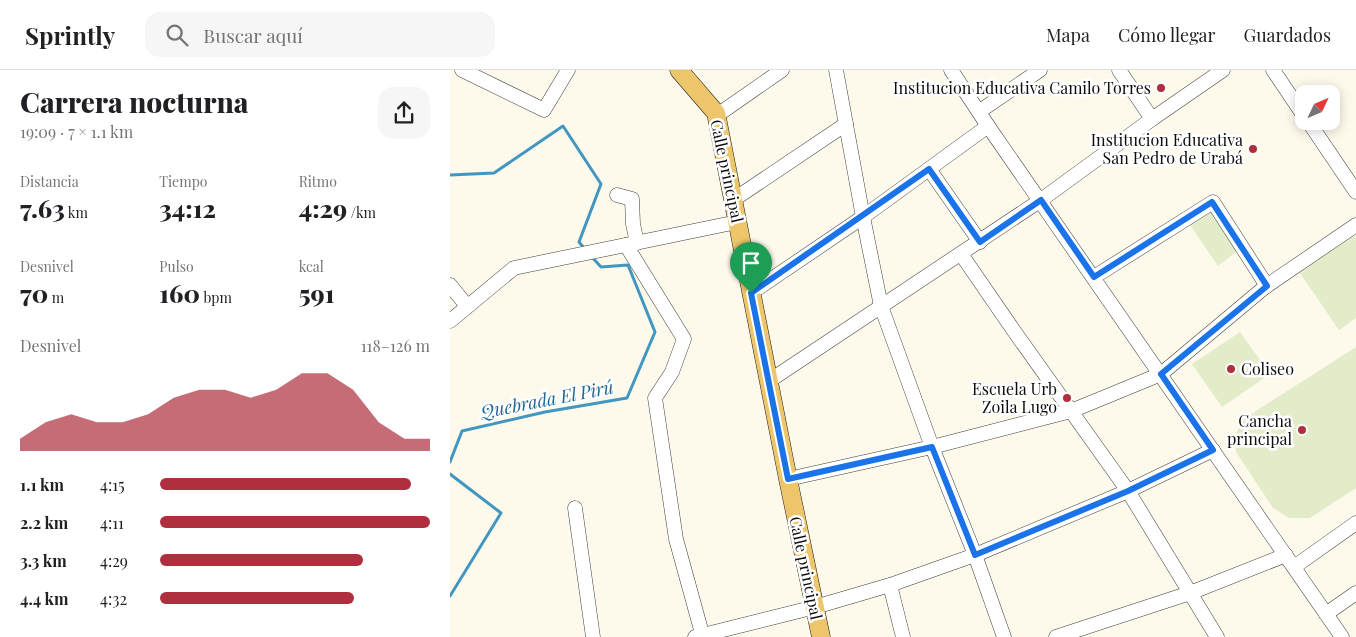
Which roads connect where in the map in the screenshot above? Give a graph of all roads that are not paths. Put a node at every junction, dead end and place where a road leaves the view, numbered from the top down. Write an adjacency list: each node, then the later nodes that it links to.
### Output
1 (462, 70): 2 (street)
2 (568, 70)
3 (679, 70): 13 (main road, Calle principal)
4 (782, 70): 13 (street)
5 (836, 70): 15 (street)
6 (951, 70): 12 (street)
7 (1040, 70): 12 (street)
8 (1118, 70): 14 (street)
9 (1223, 70): 14 (street)
10 (1273, 70): 11 (street)
11 (1295, 103)
12 (980, 112): 16 (street)
13 (716, 116): 21 (main road, Calle principal)
14 (1152, 119): 22 (street)
15 (846, 124): 21 (street); 23 (street)
16 (988, 126): 18 (street); 22 (street)
17 (1314, 130): 19 (street)
18 (929, 169): 23 (street); 26 (street)
19 (1356, 192)
20 (617, 196): 27 (street)
21 (733, 200): 24 (main road, Calle principal)
22 (1041, 200): 26 (street); 29 (street)
23 (863, 217): 32 (street); 34 (street)
24 (737, 222): 27 (street); 32 (main road, Calle principal)
25 (1356, 225): 31 (street)
26 (980, 242): 28 (street)
27 (631, 244): 33 (street); 53 (street)
28 (961, 254): 34 (street); 38 (street)
29 (1094, 277): 31 (street); 36 (street)
30 (450, 285): 33 (street)
31 (1267, 286): 36 (street)
32 (751, 293): 37 (main road, Calle principal)
33 (467, 306): 35 (street)
34 (881, 306): 37 (street); 39 (street)
35 (450, 321)
36 (1161, 374): 38 (street); 40 (street)
37 (769, 381): 41 (main road, Calle principal)
38 (1071, 411): 39 (street); 42 (street)
39 (932, 447): 41 (street); 45 (street)
40 (1213, 450): 42 (street); 46 (street)
41 (788, 479): 51 (main road, Calle principal)
42 (1128, 491): 45 (street); 49 (street)
43 (575, 508): 54 (street)
44 (1356, 523): 47 (street)
45 (975, 555): 48 (street); 57 (street)
46 (1286, 555): 47 (street); 49 (street)
47 (1294, 566): 52 (street)
48 (890, 585): 51 (street); 56 (street)
49 (1190, 593): 58 (street); 59 (street)
50 (1356, 593): 52 (street)
51 (815, 607): 53 (street); 55 (main road, Calle principal)
52 (1326, 614): 60 (street)
53 (700, 636)
54 (593, 637)
55 (821, 637)
56 (903, 637)
57 (1004, 637)
58 (1056, 637)
59 (1217, 637)
60 (1342, 637)

